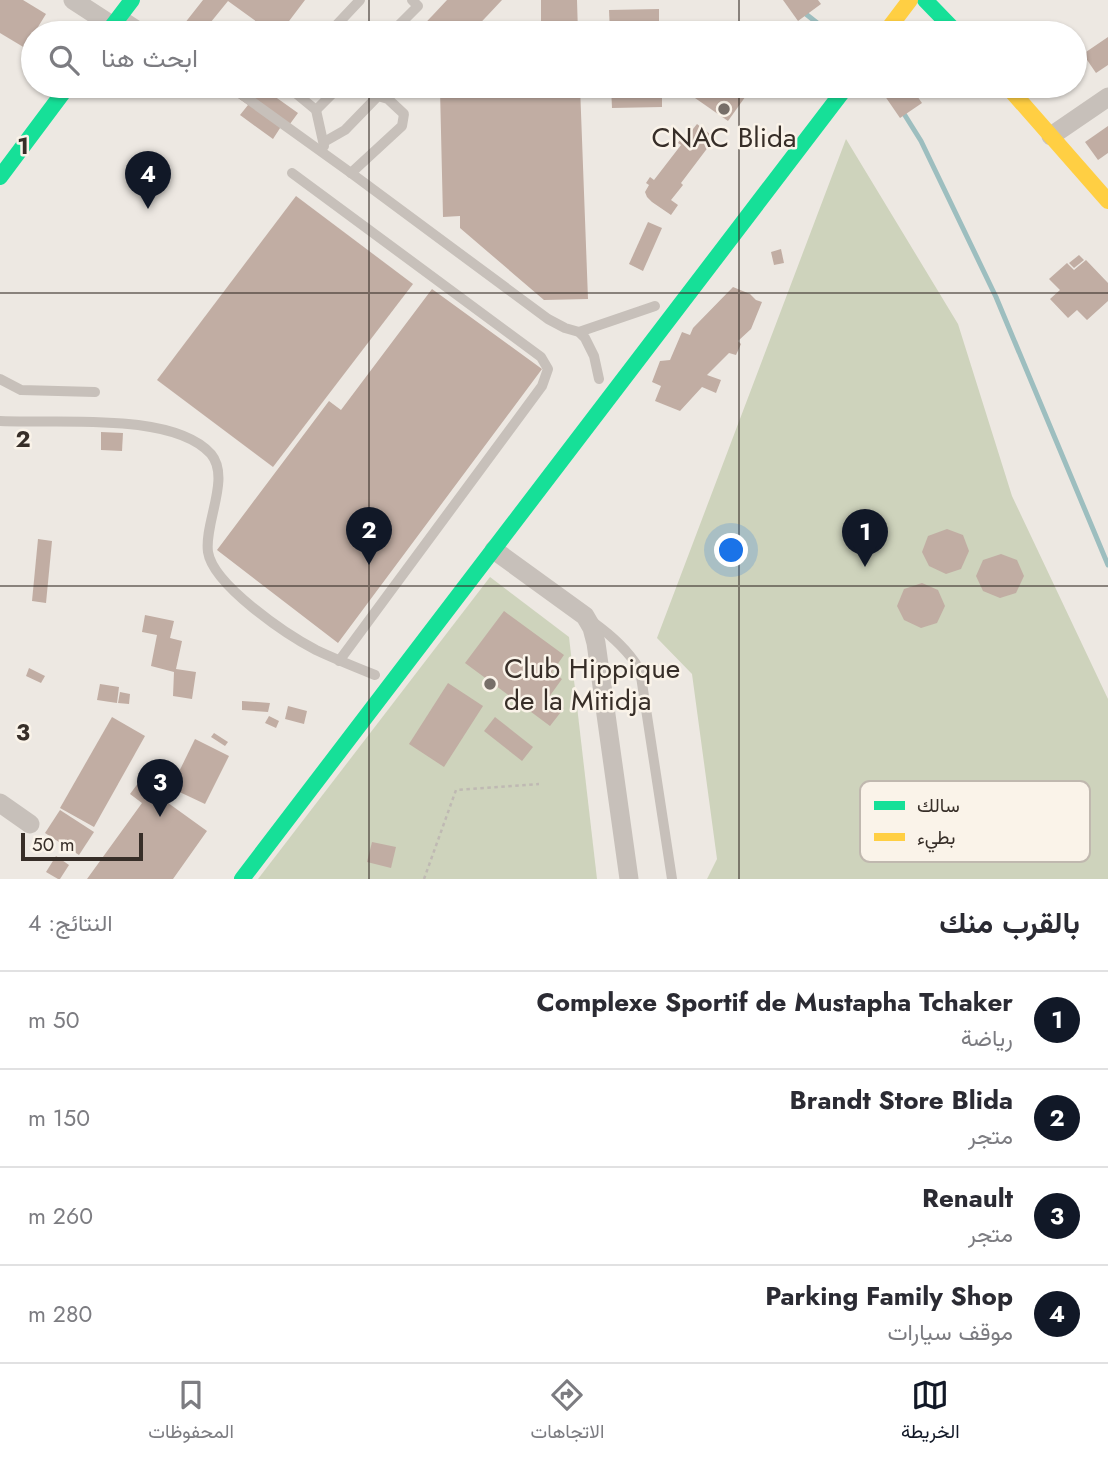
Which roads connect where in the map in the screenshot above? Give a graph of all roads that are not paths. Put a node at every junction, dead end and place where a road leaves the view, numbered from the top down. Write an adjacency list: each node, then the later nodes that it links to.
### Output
1 (73, 0): 7 (street)
2 (132, 0): 8 (main road)
3 (360, 0): 9 (lane)
4 (412, 0): 10 (lane)
5 (910, 0): 11 (main road)
6 (925, 0): 12 (main road)
7 (107, 21)
8 (117, 21)
9 (340, 21)
10 (403, 21)
11 (894, 21)
12 (945, 21)
13 (1108, 97): 23 (street)
14 (59, 98): 28 (main road)
15 (247, 98): 25 (lane)
16 (302, 98): 22 (lane)
17 (328, 98): 22 (lane)
18 (376, 98): 24 (lane)
19 (385, 98): 27 (lane)
20 (838, 98): 38 (main road)
21 (1018, 98): 23 (main road)
22 (316, 110): 24 (lane)
23 (1051, 136): 29 (main road)
24 (324, 142): 25 (lane)
25 (325, 154): 27 (lane)
26 (292, 173): 40 (lane)
27 (351, 173): 32 (lane)
28 (0, 177)
29 (1108, 201)
30 (659, 300): 31 (main road); 32 (lane)
31 (639, 327)
32 (579, 332): 35 (lane)
33 (615, 358): 35 (main road)
34 (0, 379): 36 (lane)
35 (595, 385)
36 (95, 392)
37 (0, 421): 40 (lane)
38 (494, 550): 39 (street); 44 (main road)
39 (585, 616): 45 (street); 46 (lane)
40 (340, 661): 41 (lane)
41 (375, 675)
42 (0, 803): 43 (street)
43 (30, 824)
44 (242, 879)
45 (629, 879)
46 (672, 879)

